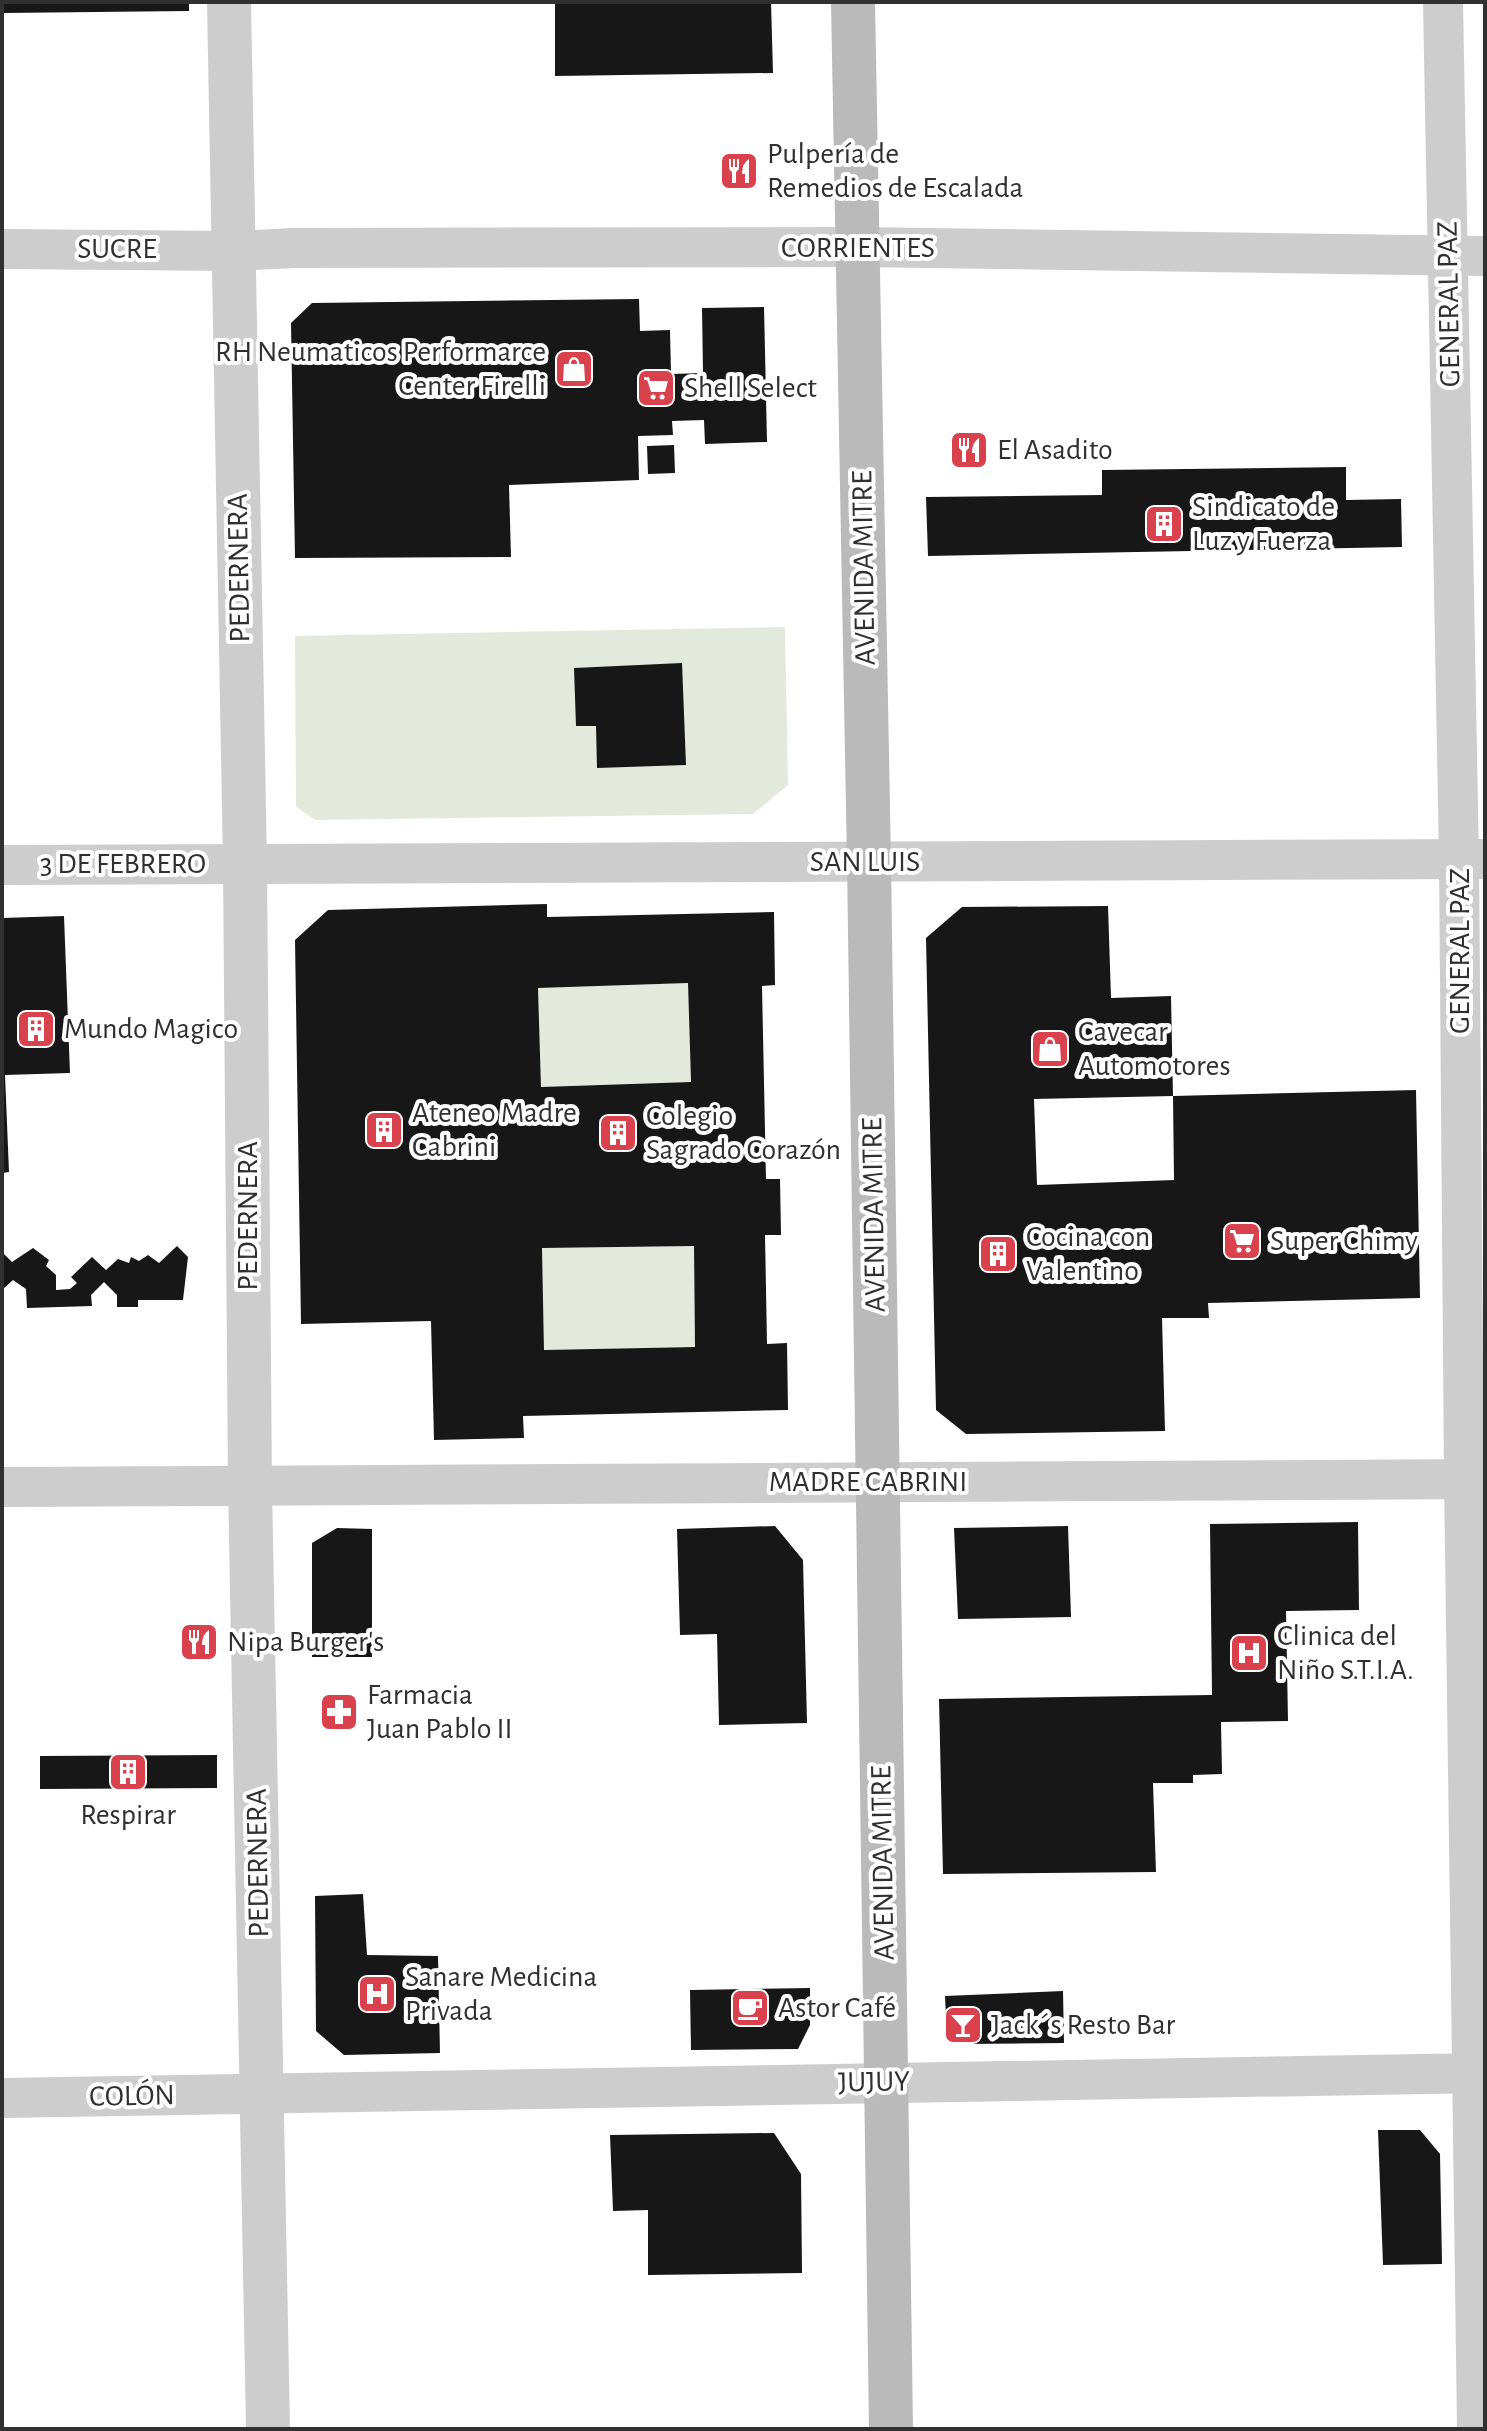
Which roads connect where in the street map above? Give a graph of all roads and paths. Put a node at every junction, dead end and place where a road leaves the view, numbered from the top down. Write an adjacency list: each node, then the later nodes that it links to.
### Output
1 (229, 2): 6 (street, PEDERNERA)
2 (853, 2): 4 (main road, AVENIDA MITRE)
3 (1443, 2): 7 (street, GENERAL PAZ)
4 (857, 247): 6 (street, CORRIENTES); 7 (street, CORRIENTES); 9 (main road, AVENIDA MITRE)
5 (2, 249): 6 (street, SUCRE)
6 (232, 251): 10 (street, PEDERNERA)
7 (1466, 256): 8 (street, GENERAL PAZ)
8 (1472, 859): 9 (street, SAN LUIS); 12 (street, GENERAL PAZ)
9 (869, 862): 10 (street, SAN LUIS); 13 (main road, AVENIDA MITRE)
10 (245, 864): 11 (street, 3 DE FEBRERO); 14 (street, PEDERNERA)
11 (2, 865)
12 (1474, 1479): 13 (street, MADRE CABRINI); 16 (street, GENERAL PAZ)
13 (877, 1482): 14 (street, MADRE CABRINI); 17 (main road, AVENIDA MITRE)
14 (250, 1486): 15 (street, MADRE CABRINI); 18 (street, PEDERNERA)
15 (2, 1487)
16 (1478, 2073): 17 (street, JUJUY); 22 (street, GENERAL PAZ)
17 (887, 2082): 18 (street, JUJUY); 21 (main road, AVENIDA MITRE)
18 (263, 2094): 19 (street, COLÓN); 20 (street, PEDERNERA)
19 (2, 2098)
20 (268, 2429)
21 (891, 2429)
22 (1477, 2429)

